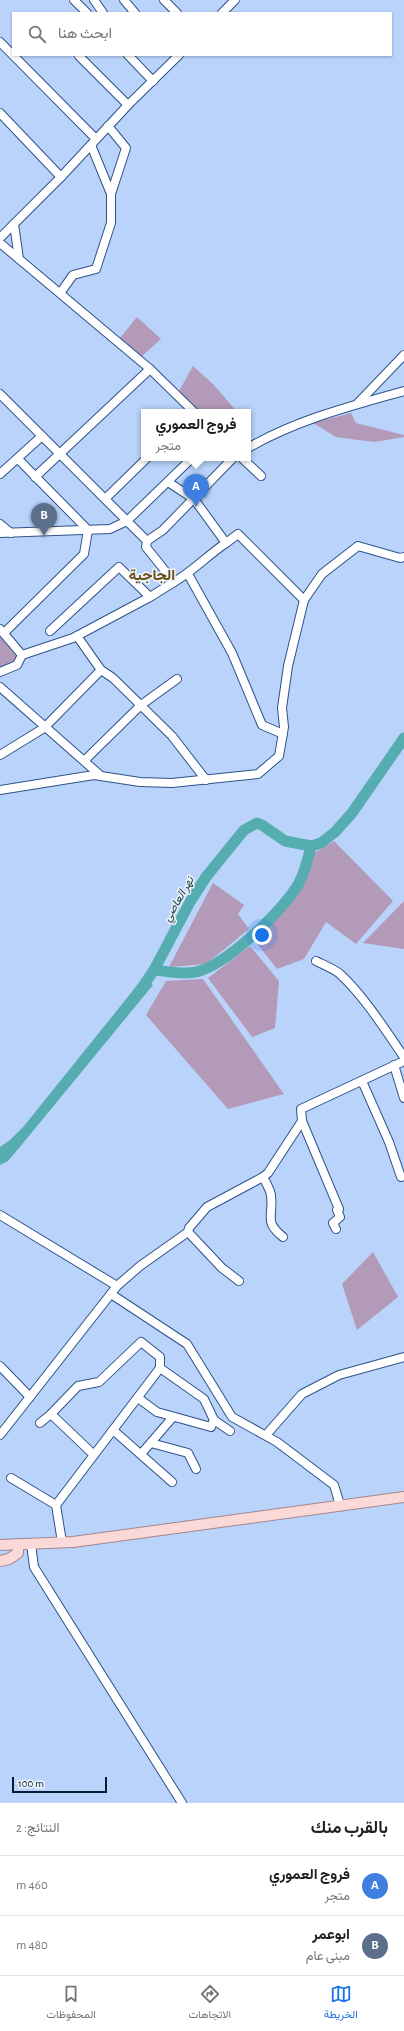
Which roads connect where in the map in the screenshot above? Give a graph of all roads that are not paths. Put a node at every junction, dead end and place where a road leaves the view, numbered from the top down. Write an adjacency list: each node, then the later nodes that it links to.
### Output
1 (74, 0): 6 (street)
2 (94, 0): 7 (street)
3 (124, 0): 8 (street)
4 (164, 0): 9 (street)
5 (235, 0): 10 (street)
6 (86, 12)
7 (102, 12)
8 (134, 12)
9 (176, 12)
10 (223, 12)
11 (0, 42): 12 (street)
12 (12, 55)
13 (13, 56): 21 (street)
14 (79, 56): 18 (street)
15 (129, 56): 17 (street)
16 (174, 57): 17 (street)
17 (153, 81): 18 (street)
18 (128, 105): 20 (street)
19 (0, 113): 22 (street)
20 (108, 126): 21 (street); 23 (street)
21 (93, 142): 22 (street); 23 (street)
22 (61, 177): 24 (street)
23 (111, 194): 28 (street)
24 (14, 224): 25 (street); 27 (street)
25 (0, 238)
26 (0, 243): 27 (street)
27 (19, 259): 28 (street)
28 (61, 292): 30 (street)
29 (404, 355): 33 (street)
30 (150, 369): 34 (street); 37 (street)
31 (404, 392): 33 (street)
32 (0, 394): 35 (street)
33 (358, 404): 36 (street)
34 (191, 409)
35 (42, 436): 37 (street); 38 (street)
36 (251, 447)
37 (60, 454): 45 (street); 47 (street)
38 (18, 459): 43 (street); 45 (street)
39 (144, 461): 47 (street)
40 (189, 461): 46 (street)
41 (230, 461): 48 (street)
42 (245, 461): 44 (street)
43 (0, 474)
44 (261, 476)
45 (35, 477): 51 (street)
46 (168, 482): 48 (street); 49 (street)
47 (105, 499): 49 (street)
48 (194, 499): 54 (street); 55 (street)
49 (127, 522): 51 (street); 54 (street)
50 (0, 524): 52 (street)
51 (88, 530): 52 (street); 61 (street)
52 (10, 533): 53 (street)
53 (0, 534)
54 (147, 541): 58 (street)
55 (226, 543): 57 (street); 60 (street)
56 (404, 557): 60 (street)
57 (188, 574): 58 (street); 71 (street)
58 (174, 582): 59 (street)
59 (150, 598): 62 (street); 63 (street)
60 (304, 600): 71 (street)
61 (2, 631): 64 (street)
62 (50, 631)
63 (77, 636): 64 (street); 65 (street)
64 (22, 655): 66 (street)
65 (101, 670): 69 (street); 70 (street)
66 (0, 672)
67 (177, 679): 69 (street)
68 (0, 687): 70 (street)
69 (141, 705): 73 (street); 75 (street)
70 (44, 728): 72 (street); 73 (street)
71 (283, 734): 75 (street)
72 (0, 755)
73 (85, 760): 74 (street)
74 (101, 776): 75 (street); 76 (street)
75 (206, 780)
76 (0, 790)
77 (316, 961): 78 (street)
78 (404, 1057)
79 (404, 1061): 80 (street)
80 (394, 1065): 81 (street); 82 (street)
81 (362, 1081): 83 (street); 84 (street)
82 (404, 1098)
83 (302, 1121): 85 (street); 87 (street)
84 (401, 1177)
85 (263, 1178): 88 (street); 89 (street)
86 (0, 1216): 91 (street)
87 (336, 1229)
88 (188, 1232): 90 (street); 91 (street)
89 (283, 1237)
90 (239, 1281)
91 (117, 1286): 92 (street)
92 (111, 1294): 96 (street); 105 (street)
93 (404, 1357): 105 (street)
94 (0, 1366): 96 (street)
95 (160, 1368): 97 (street); 98 (street); 100 (street)
96 (30, 1397): 104 (street)
97 (138, 1398): 99 (street); 102 (street)
98 (51, 1414): 101 (street); 108 (street)
99 (173, 1416): 100 (street); 106 (street)
100 (214, 1420): 103 (street)
101 (40, 1423)
102 (113, 1430): 107 (street); 108 (street)
103 (230, 1431)
104 (0, 1435)
105 (266, 1435): 114 (street)
106 (151, 1443): 107 (street); 109 (street)
107 (141, 1454): 111 (street)
108 (94, 1455): 113 (street)
109 (196, 1469)
110 (11, 1478): 113 (street)
111 (172, 1482)
112 (404, 1497): 114 (main road)
113 (56, 1505): 116 (street)
114 (340, 1505): 116 (main road)
115 (0, 1540): 117 (street)
116 (62, 1542): 118 (main road)
117 (18, 1544): 118 (main road); 119 (main road); 120 (main road)
118 (31, 1544): 121 (street)
119 (0, 1545)
120 (0, 1561)
121 (182, 1803)

